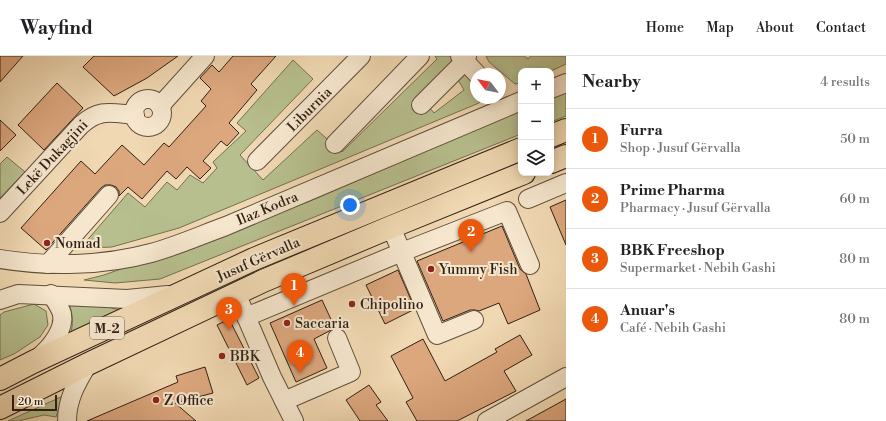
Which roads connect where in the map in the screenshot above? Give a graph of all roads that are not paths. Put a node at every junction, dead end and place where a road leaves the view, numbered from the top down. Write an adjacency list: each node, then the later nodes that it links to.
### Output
1 (205, 56): 21 (street, Lekë Dukagjini)
2 (361, 56): 16 (street, Liburnia)
3 (420, 56): 12 (street)
4 (464, 58): 5 (street); 9 (street)
5 (472, 68)
6 (566, 83): 7 (street)
7 (554, 88)
8 (510, 102): 25 (street, Ilaz Kodra)
9 (420, 105)
10 (566, 130): 11 (highway)
11 (554, 135)
12 (335, 144)
13 (518, 150): 27 (highway, Jusuf Gërvalla / M-2)
14 (566, 156): 15 (highway)
15 (554, 161)
16 (257, 162)
17 (518, 175): 22 (highway, Jusuf Gërvalla / M-2)
18 (566, 183): 20 (street)
19 (110, 196): 25 (street)
20 (528, 199)
21 (0, 213)
22 (391, 227): 23 (street); 28 (highway, Jusuf Gërvalla / M-2)
23 (402, 252): 26 (street); 31 (street); 32 (street)
24 (0, 259): 25 (street, Ilaz Kodra)
25 (48, 264)
26 (530, 265)
27 (181, 293): 29 (street); 34 (highway, Jusuf Gërvalla / M-2)
28 (236, 293): 31 (street); 35 (highway, Jusuf Gërvalla / M-2)
29 (51, 294): 30 (street); 34 (street)
30 (0, 300)
31 (246, 317): 38 (street)
32 (474, 320)
33 (337, 338): 38 (street)
34 (33, 362): 37 (highway, Jusuf Gërvalla / M-2)
35 (88, 364): 39 (highway, Jusuf Gërvalla / M-2); 40 (street)
36 (566, 377): 42 (street)
37 (0, 379)
38 (284, 401): 41 (street)
39 (0, 408)
40 (67, 421)
41 (294, 421)
42 (488, 421)

